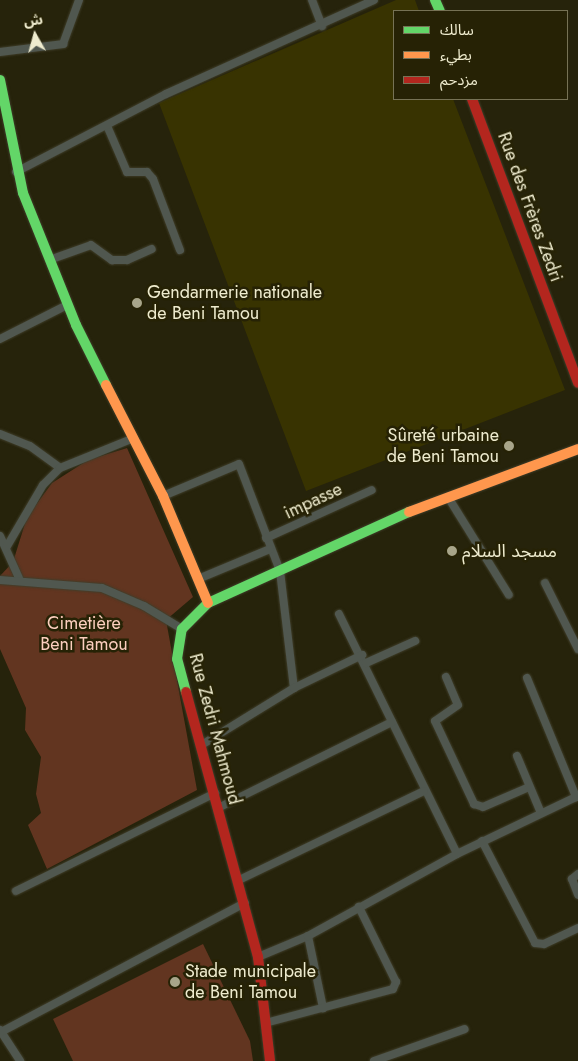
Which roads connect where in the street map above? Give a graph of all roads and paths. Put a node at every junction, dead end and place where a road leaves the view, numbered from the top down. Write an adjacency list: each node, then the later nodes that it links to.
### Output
1 (79, 0): 5 (street)
2 (312, 0): 4 (street)
3 (374, 0): 4 (street)
4 (322, 26): 9 (street)
5 (0, 52)
6 (0, 80): 8 (street)
7 (472, 100): 16 (street, Rue des Frères Zedri)
8 (3, 120): 10 (street)
9 (108, 128): 10 (street); 12 (street)
10 (16, 172): 13 (street)
11 (152, 249): 13 (street)
12 (180, 250)
13 (52, 259): 14 (street)
14 (68, 305): 15 (street); 18 (street)
15 (0, 339)
16 (578, 383)
17 (0, 434): 20 (street)
18 (134, 438): 20 (street); 22 (street)
19 (578, 449): 23 (street)
20 (60, 468): 26 (street)
21 (372, 490): 25 (street, impasse)
22 (163, 496): 25 (street); 30 (street)
23 (448, 497): 28 (street); 33 (street)
24 (0, 536): 26 (street)
25 (266, 538): 27 (street)
26 (6, 548): 29 (street)
27 (270, 549): 28 (street); 30 (street)
28 (280, 571): 34 (street); 42 (street)
29 (19, 578): 31 (street); 36 (street)
30 (198, 579): 34 (street)
31 (0, 580)
32 (545, 583): 38 (street)
33 (509, 596)
34 (208, 603): 36 (street)
35 (339, 614): 39 (street)
36 (182, 629): 44 (street, Rue Zedri Mahmoud)
37 (416, 641): 39 (street)
38 (578, 649)
39 (364, 659): 42 (street); 43 (street)
40 (446, 677): 46 (street)
41 (527, 678): 49 (street)
42 (294, 688): 44 (street)
43 (392, 722): 47 (street); 50 (street)
44 (204, 744): 48 (street, Rue Zedri Mahmoud)
45 (517, 756): 46 (street)
46 (529, 787): 51 (street)
47 (424, 791): 53 (street); 55 (street)
48 (215, 793): 50 (street, Rue Zedri Mahmoud); 56 (street)
49 (577, 796): 51 (street)
50 (220, 807): 55 (street, Rue Zedri Mahmoud)
51 (541, 813): 52 (street)
52 (482, 841): 53 (street); 60 (street)
53 (457, 854): 59 (street)
54 (578, 874): 57 (street)
55 (239, 880): 58 (street, Rue Zedri Mahmoud)
56 (16, 891)
57 (578, 895)
58 (244, 903): 62 (street, Rue Zedri Mahmoud); 66 (street)
59 (359, 907): 61 (street); 63 (street)
60 (578, 928)
61 (308, 936): 62 (street); 63 (street)
62 (258, 957): 64 (street, Rue Zedri Mahmoud)
63 (322, 1008): 64 (street)
64 (269, 1022): 68 (street, Rue Zedri Mahmoud)
65 (465, 1029): 69 (street)
66 (1, 1031): 67 (street)
67 (20, 1061)
68 (270, 1061)
69 (374, 1061)

